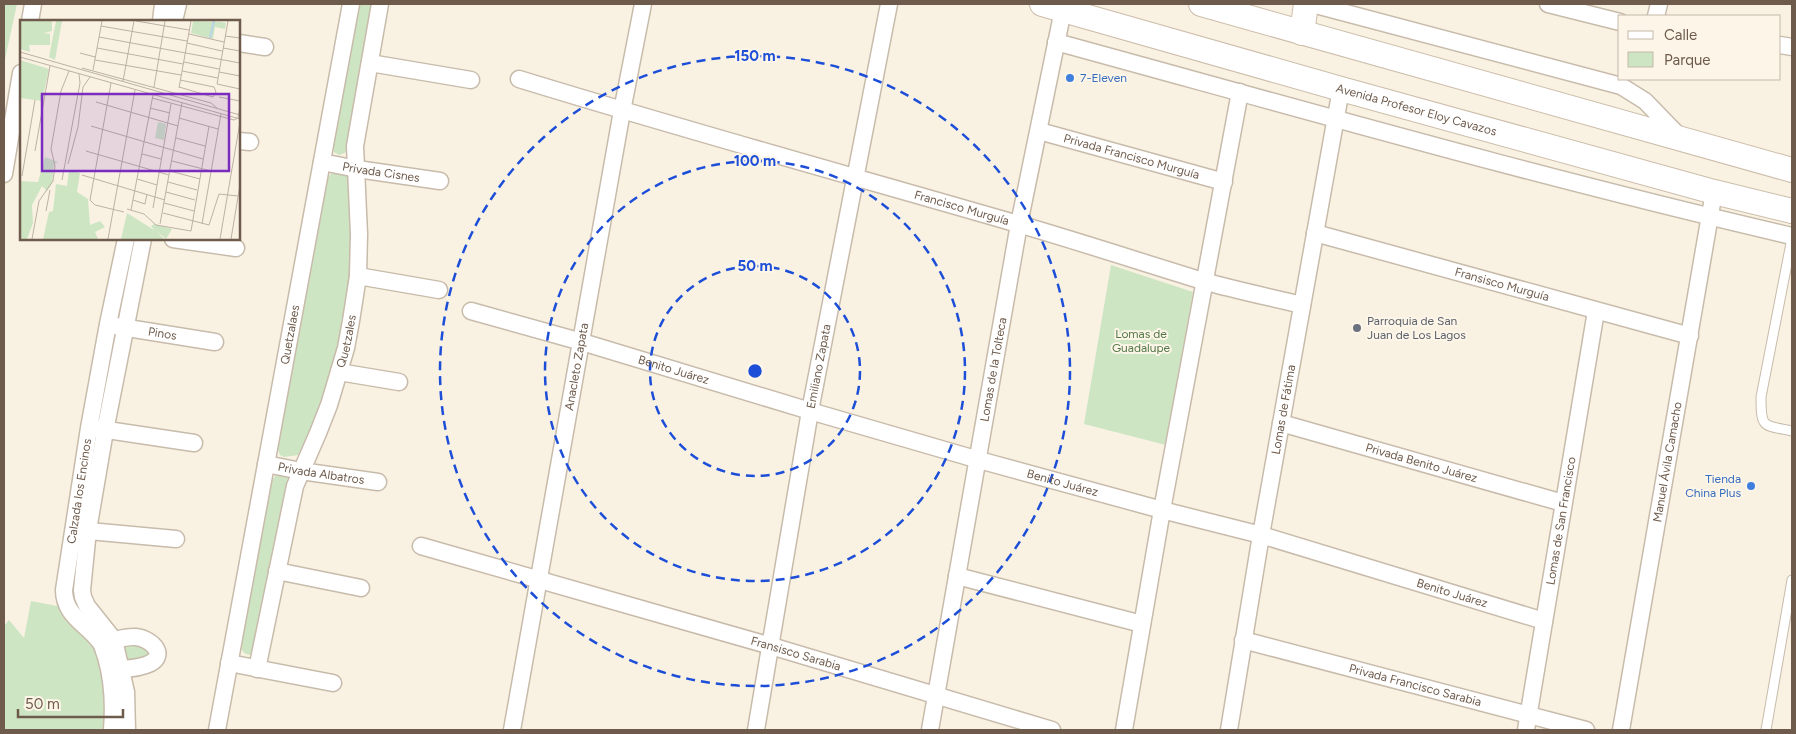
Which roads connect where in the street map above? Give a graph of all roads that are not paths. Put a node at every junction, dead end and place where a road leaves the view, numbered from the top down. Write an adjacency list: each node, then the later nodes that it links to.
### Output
1 (33, 4): 13 (street)
2 (163, 4): 14 (street)
3 (178, 4): 15 (street)
4 (351, 4): 31 (street, Quetzalaes)
5 (380, 4): 21 (street, Quetzales)
6 (643, 4): 27 (street, Anacleto Zapata)
7 (889, 4): 35 (street, Emiliano Zapata)
8 (1201, 4): 17 (main road)
9 (1306, 4): 17 (main road)
10 (1312, 4): 30 (street)
11 (1548, 4): 16 (street)
12 (1053, 7): 18 (street, Lomas de la Tolteca); 25 (main road, Avenida Profesor Eloy Cavazos)
13 (30, 20)
14 (161, 20)
15 (174, 20)
16 (1618, 22)
17 (1302, 33): 30 (main road)
18 (1056, 42): 26 (street); 29 (street, Lomas de la Tolteca)
19 (240, 43): 20 (street)
20 (265, 47)
21 (370, 63): 24 (street); 32 (street, Quetzales)
22 (20, 79): 34 (street)
23 (519, 79): 27 (street)
24 (471, 80)
25 (1341, 89): 28 (street, Lomas de Fátima); 38 (main road, Avenida Profesor Eloy Cavazos)
26 (1240, 92): 28 (street); 37 (street)
27 (622, 111): 35 (street, Francisco Murguía); 58 (street, Anacleto Zapata)
28 (1335, 120): 40 (street); 42 (street, Lomas de Fátima)
29 (1039, 130): 37 (street, Privada Francisco Murguía); 41 (street, Lomas de la Tolteca)
30 (1681, 139): 33 (main road)
31 (322, 162): 32 (street, Privada Cisnes); 67 (street, Quetzalaes)
32 (357, 169): 36 (street, Privada Cisnes); 48 (street, Quetzales)
33 (1792, 170)
34 (4, 174)
35 (854, 178): 41 (street, Francisco Murguía); 61 (street, Emiliano Zapata)
36 (440, 181)
37 (1224, 182): 49 (street)
38 (1714, 192): 39 (main road, Avenida Profesor Eloy Cavazos); 40 (street, Manuel Ávila Camacho)
39 (1792, 211)
40 (1709, 217): 43 (street); 56 (street, Manuel Ávila Camacho)
41 (1019, 224): 49 (street, Francisco Murguía); 66 (street, Lomas de la Tolteca)
42 (1315, 233): 51 (street, Lomas de Fátima); 53 (street, Fransisco Murguía)
43 (1792, 237): 64 (lane)
44 (126, 240): 54 (street, Calzada los Encinos)
45 (143, 240): 55 (street, Calzada los Encinos)
46 (179, 240): 47 (street)
47 (236, 248)
48 (358, 276): 50 (street); 59 (street, Quetzales)
49 (1205, 281): 51 (street, Francisco Murguía); 71 (street)
50 (439, 290)
51 (1302, 305): 62 (street, Lomas de Fátima)
52 (470, 311): 58 (street)
53 (1596, 311): 56 (street, Fransisco Murguía); 70 (street, Lomas de San Francisco)
54 (108, 324): 55 (street, Pinos); 63 (street, Calzada los Encinos)
55 (125, 328): 57 (street, Pinos); 63 (street, Calzada los Encinos)
56 (1690, 336): 102 (street, Manuel Ávila Camacho)
57 (215, 342)
58 (582, 342): 61 (street, Benito Juárez); 78 (street, Anacleto Zapata)
59 (339, 372): 60 (street); 68 (street, Quetzales)
60 (399, 382)
61 (810, 412): 66 (street, Benito Juárez); 85 (street, Emiliano Zapata)
62 (1281, 423): 70 (street, Privada Benito Juárez); 73 (street, Lomas de Fátima)
63 (97, 429): 65 (street); 72 (street, Calzada los Encinos)
64 (1792, 431)
65 (194, 443)
66 (979, 460): 71 (street, Benito Juárez); 77 (street, Lomas de la Tolteca)
67 (266, 464): 68 (street, Privada Albatros); 86 (street, Quetzalaes)
68 (301, 471): 69 (street, Privada Albatros); 76 (street, Quetzales)
69 (378, 482)
70 (1563, 503): 81 (street, Lomas de San Francisco)
71 (1162, 510): 73 (street, Benito Juárez); 82 (street)
72 (81, 530): 74 (street); 84 (street, Calzada los Encinos)
73 (1261, 535): 81 (street, Benito Juárez); 83 (street, Lomas de Fátima)
74 (176, 539)
75 (421, 546): 78 (street)
76 (276, 570): 80 (street); 88 (street, Quetzales)
77 (957, 576): 82 (street); 90 (street, Lomas de la Tolteca)
78 (540, 578): 85 (street, Fransisco Sarabia); 95 (street, Anacleto Zapata)
79 (1792, 580): 103 (lane)
80 (361, 588)
81 (1544, 621): 91 (street, Lomas de San Francisco)
82 (1142, 624): 99 (street)
83 (1243, 640): 91 (street, Privada Francisco Sarabia); 100 (street, Lomas de Fátima)
84 (108, 642): 87 (street, Calzada los Encinos); 87 (street)
85 (771, 646): 90 (street, Fransisco Sarabia); 96 (street, Emiliano Zapata)
86 (229, 664): 88 (street); 94 (street, Quetzalaes)
87 (115, 669): 92 (street, Calzada los Encinos); 93 (street, Calzada los Encinos)
88 (257, 669): 89 (street)
89 (333, 684)
90 (937, 695): 97 (street, Lomas de la Tolteca); 98 (street, Fransisco Sarabia)
91 (1527, 723): 101 (street, Privada Francisco Sarabia)
92 (112, 730)
93 (127, 730)
94 (217, 730)
95 (512, 730)
96 (756, 730)
97 (930, 730)
98 (1052, 730)
99 (1124, 730)
100 (1229, 730)
101 (1586, 730)
102 (1621, 730)
103 (1766, 730)

